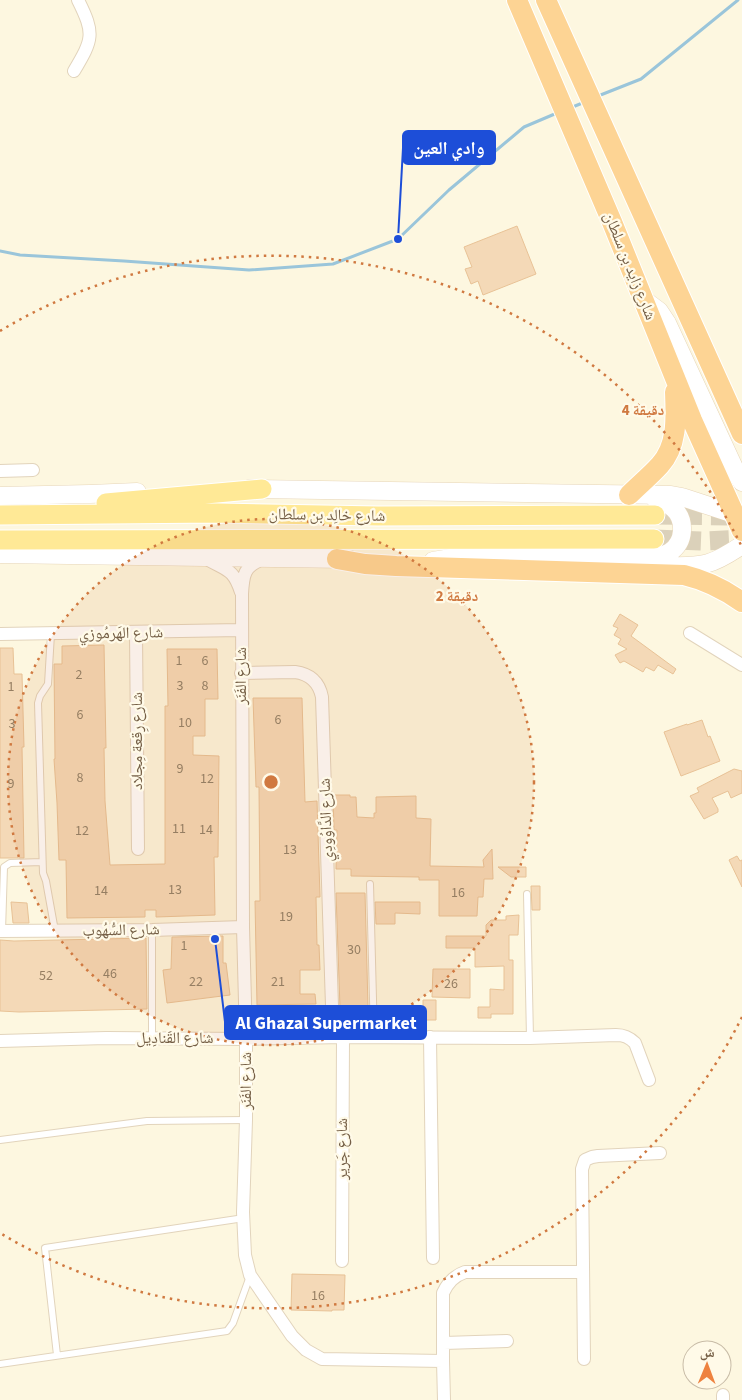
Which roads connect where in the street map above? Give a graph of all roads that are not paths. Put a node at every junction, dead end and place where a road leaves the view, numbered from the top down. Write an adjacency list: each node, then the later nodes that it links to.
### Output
1 (78, 0): 4 (street)
2 (547, 2): 7 (highway, شارع زايد بن سلطان)
3 (520, 5): 5 (highway, شارع زايد بن سلطان)
4 (74, 71)
5 (643, 299): 6 (highway, شارع زايد بن سلطان); 10 (main road)
6 (675, 377): 12 (highway); 17 (highway, شارع زايد بن سلطان)
7 (742, 434)
8 (32, 470): 9 (street)
9 (0, 471)
10 (742, 482)
11 (262, 489): 12 (main road); 13 (main road); 14 (main road)
12 (638, 495): 17 (main road); 25 (main road)
13 (0, 496)
14 (0, 509)
15 (655, 514): 16 (main road, شارع خالِد بن سلطان)
16 (0, 515)
17 (739, 521)
18 (654, 539): 19 (main road, شارع خالِد بن سلطان)
19 (0, 540)
20 (742, 545): 25 (main road)
21 (0, 554): 22 (main road)
22 (204, 557): 23 (main road); 26 (street, شارع الفَنَر)
23 (266, 557): 24 (main road); 26 (street, شارع الفَنَر)
24 (337, 558): 25 (main road); 27 (highway)
25 (433, 561)
26 (242, 594): 28 (street, شارع الفَنَر)
27 (742, 602)
28 (241, 630): 29 (street, شارع الهَرمُوزي); 34 (street, شارع الفَنَر)
29 (136, 633): 32 (street, شارع الهَرمُوزي); 35 (street, شارع رِقعة مِجلاد)
30 (690, 633): 33 (street)
31 (0, 634): 32 (street, شارع الهَرمُوزي)
32 (51, 634): 36 (lane)
33 (742, 665)
34 (241, 673): 39 (street, شارع الفَنَر); 44 (street, شارع الدَّاوُودِي)
35 (138, 849)
36 (42, 862): 41 (lane); 42 (lane)
37 (370, 884): 43 (lane)
38 (527, 894): 48 (lane)
39 (243, 927): 40 (street, شارع السُّهُوب); 47 (street, شارع الفَنَر)
40 (152, 930): 42 (street, شارع السُّهُوب); 46 (lane)
41 (1, 931): 42 (street, شارع السُّهُوب)
42 (55, 931)
43 (374, 1036): 44 (street, شارع القَنادِيل); 45 (street, شارع القَنادِيل)
44 (338, 1037): 47 (street, شارع القَنادِيل); 56 (street, شارع جَرير)
45 (430, 1037): 48 (street, شارع القَنادِيل); 55 (street)
46 (152, 1038): 47 (street, شارع القَنادِيل); 49 (street, شارع القَنادِيل)
47 (246, 1038): 51 (street, شارع الفَنَر)
48 (530, 1038): 50 (street, شارع القَنادِيل)
49 (0, 1041)
50 (649, 1080)
51 (246, 1120): 52 (lane); 54 (street, شارع الفَنَر)
52 (0, 1140)
53 (660, 1153): 57 (street)
54 (244, 1218): 58 (street, شارع الفَنَر); 61 (lane)
55 (434, 1258)
56 (342, 1261)
57 (583, 1272): 60 (street); 62 (street)
58 (250, 1275): 61 (lane); 63 (street, شارع الفَنَر)
59 (508, 1341): 60 (street)
60 (444, 1343): 63 (street)
61 (57, 1355): 64 (lane)
62 (584, 1359)
63 (443, 1361): 65 (street)
64 (0, 1364)
65 (444, 1400)

